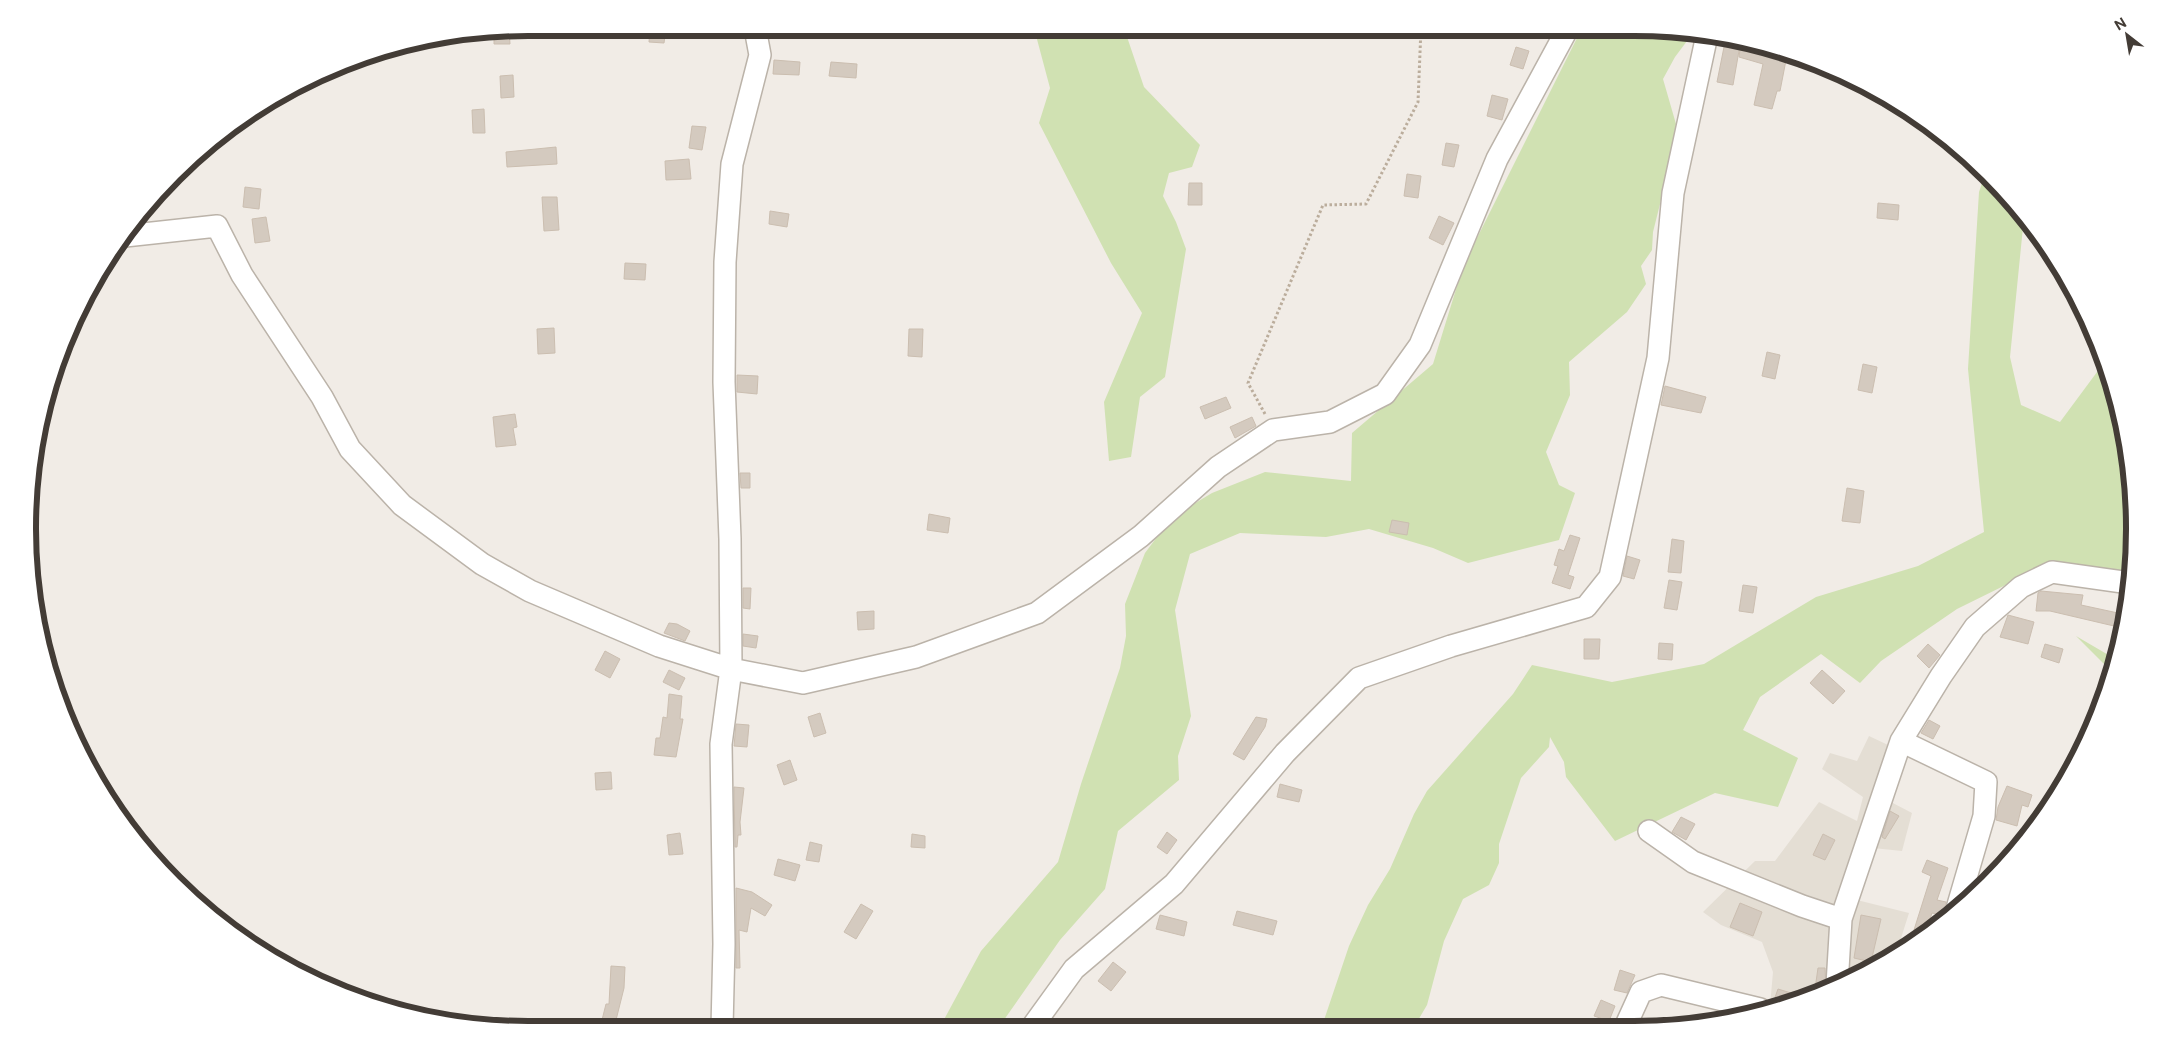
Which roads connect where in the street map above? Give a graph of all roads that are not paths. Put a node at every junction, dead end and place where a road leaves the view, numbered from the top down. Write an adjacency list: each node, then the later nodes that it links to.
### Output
1 (756, 36): 6 (street)
2 (1564, 36): 6 (street)
3 (1706, 41): 14 (street)
4 (134, 235): 6 (street)
5 (2123, 582): 7 (street)
6 (731, 669): 13 (street)
7 (1901, 741): 9 (street); 10 (street)
8 (1649, 831): 10 (street)
9 (1960, 897)
10 (1841, 919): 11 (street)
11 (1838, 976)
12 (1750, 1007): 15 (street)
13 (722, 1021)
14 (1036, 1021)
15 (1628, 1021)

